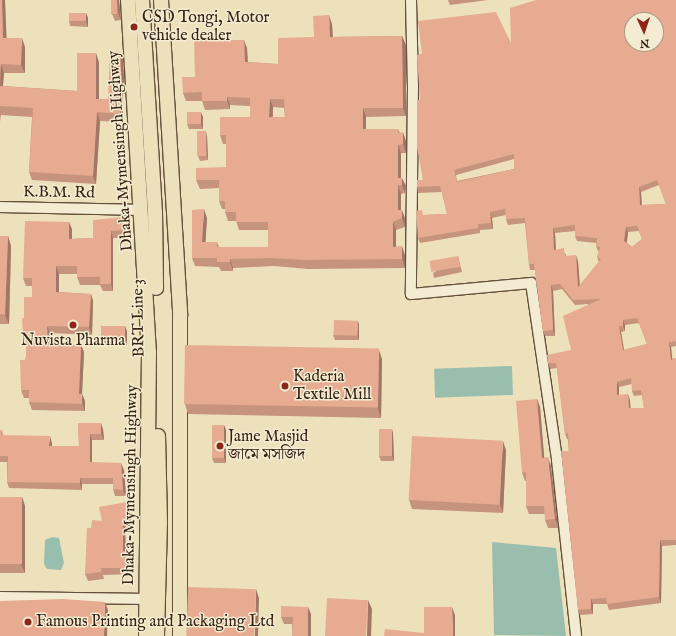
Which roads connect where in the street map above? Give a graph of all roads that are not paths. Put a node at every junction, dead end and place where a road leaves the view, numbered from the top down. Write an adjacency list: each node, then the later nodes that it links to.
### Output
1 (128, 0): 6 (highway, Dhaka-Mymensingh Highway)
2 (142, 0): 10 (highway, BRT Line 3)
3 (161, 0): 11 (highway)
4 (410, 0): 12 (street)
5 (0, 207): 6 (street, K.B.M. Rd)
6 (141, 210): 8 (highway, Dhaka-Mymensingh Highway)
7 (0, 597): 8 (street)
8 (146, 599): 9 (highway, Dhaka-Mymensingh Highway)
9 (146, 636)
10 (157, 636)
11 (180, 636)
12 (576, 636)

